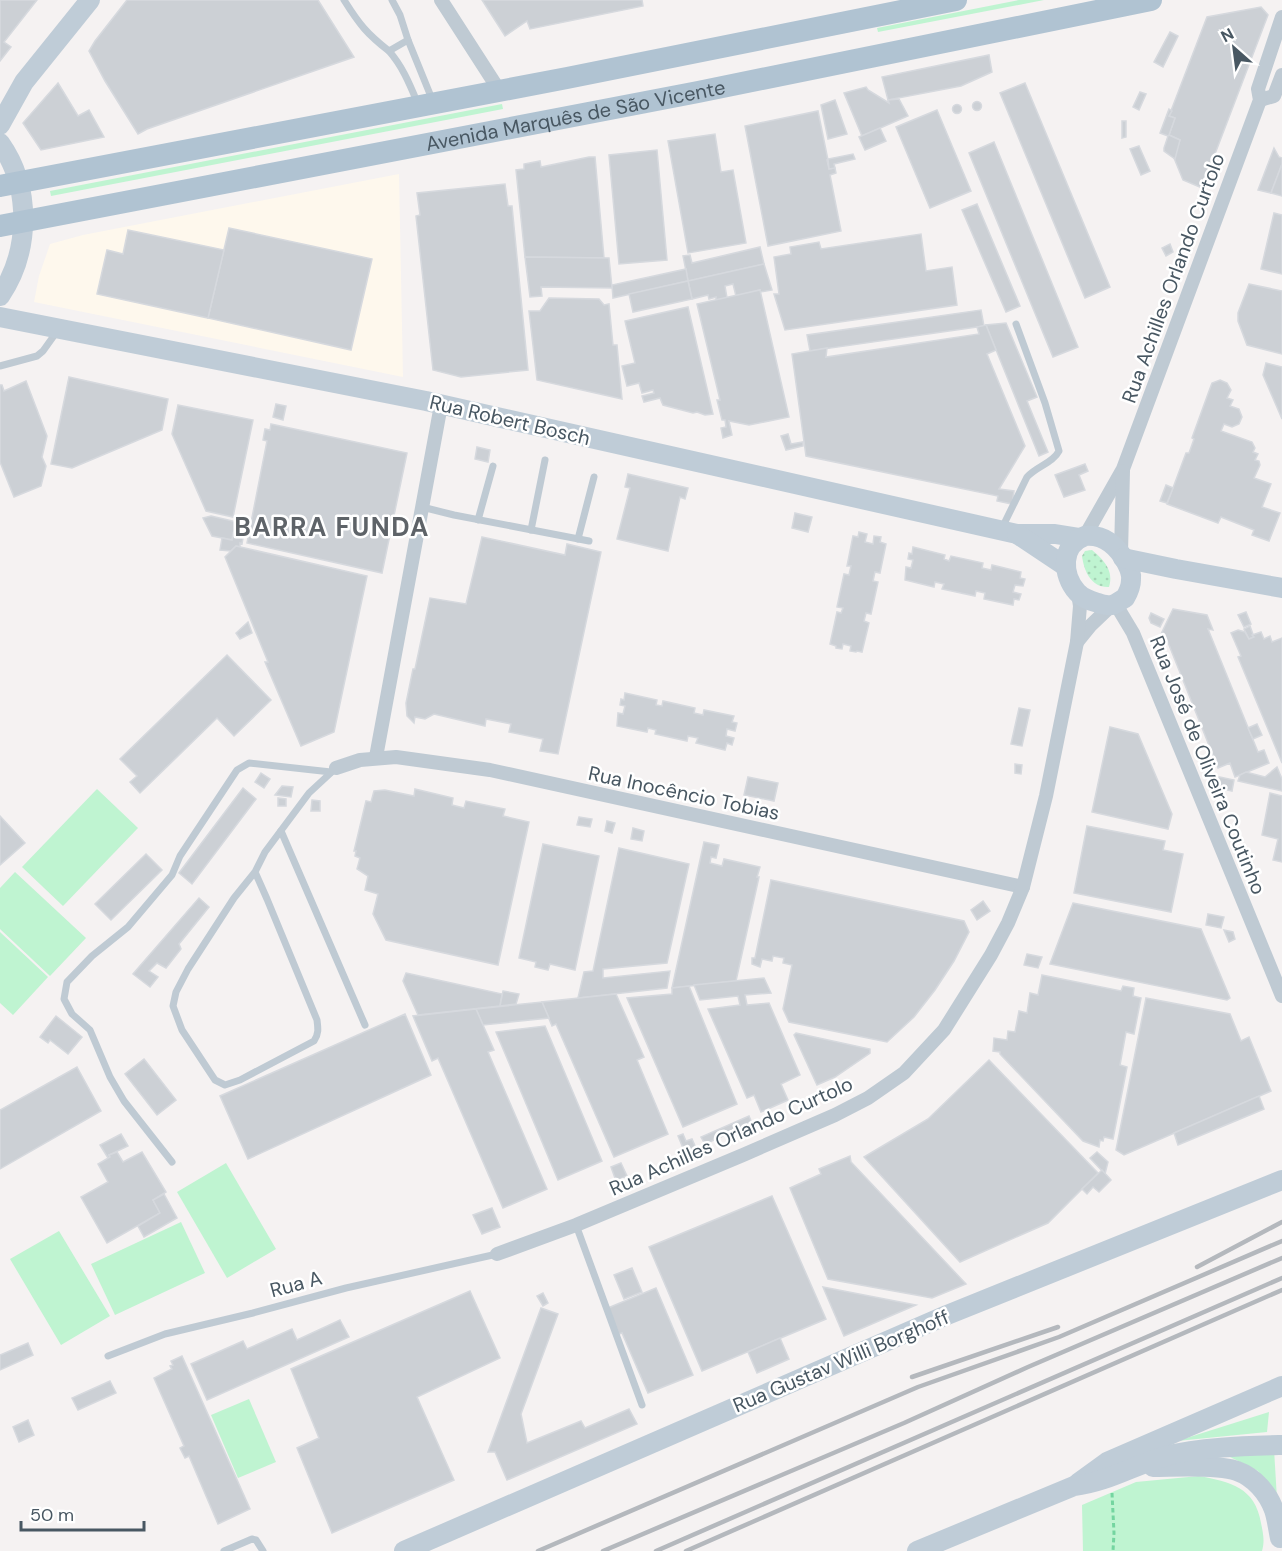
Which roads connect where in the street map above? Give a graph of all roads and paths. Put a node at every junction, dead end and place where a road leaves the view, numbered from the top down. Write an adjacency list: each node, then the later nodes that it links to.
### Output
1 (90, 0): 11 (street)
2 (344, 0): 9 (lane)
3 (392, 0): 8 (lane)
4 (441, 0): 12 (street)
5 (956, 0): 12 (main road, Avenida Marquês de São Vicente)
6 (1151, 0): 19 (main road, Avenida Marquês de São Vicente)
7 (1282, 17): 14 (street, Rua Achilles Orlando Curtolo)
8 (408, 40): 9 (lane); 15 (lane)
9 (389, 51): 15 (lane)
10 (1282, 75): 14 (street, Rua Achilles Orlando Curtolo)
11 (24, 82): 13 (street); 16 (street)
12 (499, 90): 15 (main road, Avenida Marquês de São Vicente)
13 (0, 94)
14 (1260, 100): 29 (street, Rua Achilles Orlando Curtolo)
15 (426, 104): 18 (main road, Avenida Marquês de São Vicente)
16 (0, 125)
17 (0, 143): 18 (street)
18 (10, 184): 19 (street)
19 (24, 222): 20 (main road, Avenida Marquês de São Vicente); 21 (street)
20 (0, 226)
21 (0, 296)
22 (0, 317): 24 (street, Rua Robert Bosch)
23 (1016, 324): 34 (lane)
24 (59, 328): 25 (lane); 26 (street, Rua Robert Bosch)
25 (0, 366)
26 (441, 405): 31 (street); 34 (street, Rua Robert Bosch)
27 (545, 460): 33 (lane)
28 (493, 466): 32 (lane)
29 (1123, 469): 35 (street, Rua Achilles Orlando Curtolo); 38 (street, Rua Achilles Orlando Curtolo)
30 (594, 477): 36 (lane)
31 (422, 507): 32 (lane); 44 (street)
32 (478, 520): 33 (lane)
33 (531, 530): 36 (lane)
34 (1009, 532): 35 (street, Rua Robert Bosch); 39 (street, Rua Robert Bosch)
35 (1083, 537): 38 (street); 39 (street)
36 (578, 539): 37 (lane)
37 (589, 541)
38 (1125, 561): 40 (street); 42 (street)
39 (1065, 566): 41 (street)
40 (1282, 588)
41 (1078, 593): 42 (street); 43 (street, Rua Achilles Orlando Curtolo)
42 (1117, 602): 43 (street, Rua Achilles Orlando Curtolo); 49 (street, Rua José de Oliveira Coutinho)
43 (1077, 642): 48 (street, Rua Achilles Orlando Curtolo)
44 (376, 757): 45 (street, Rua Inocêncio Tobias); 48 (street, Rua Inocêncio Tobias)
45 (333, 770): 46 (lane); 52 (lane)
46 (280, 831): 47 (lane); 51 (lane)
47 (255, 872): 47 (lane)
48 (1023, 887): 54 (street, Rua Achilles Orlando Curtolo)
49 (1279, 981): 50 (street, Rua José de Oliveira Coutinho)
50 (1282, 996)
51 (365, 1025)
52 (172, 1162)
53 (1282, 1180): 67 (street, Rua Gustav Willi Borghoff)
54 (576, 1224): 55 (street, Rua Achilles Orlando Curtolo); 58 (lane)
55 (496, 1254): 56 (lane, Rua A)
56 (108, 1356)
57 (1282, 1386): 61 (street)
58 (642, 1405)
59 (1282, 1445): 60 (street)
60 (1134, 1467): 61 (street); 64 (street)
61 (1074, 1486): 68 (street)
62 (1111, 1488): 69 (path)
63 (1282, 1509): 64 (street)
64 (1280, 1541)
65 (224, 1551): 66 (lane)
66 (263, 1551)
67 (405, 1551)
68 (917, 1551)
69 (1113, 1551)

